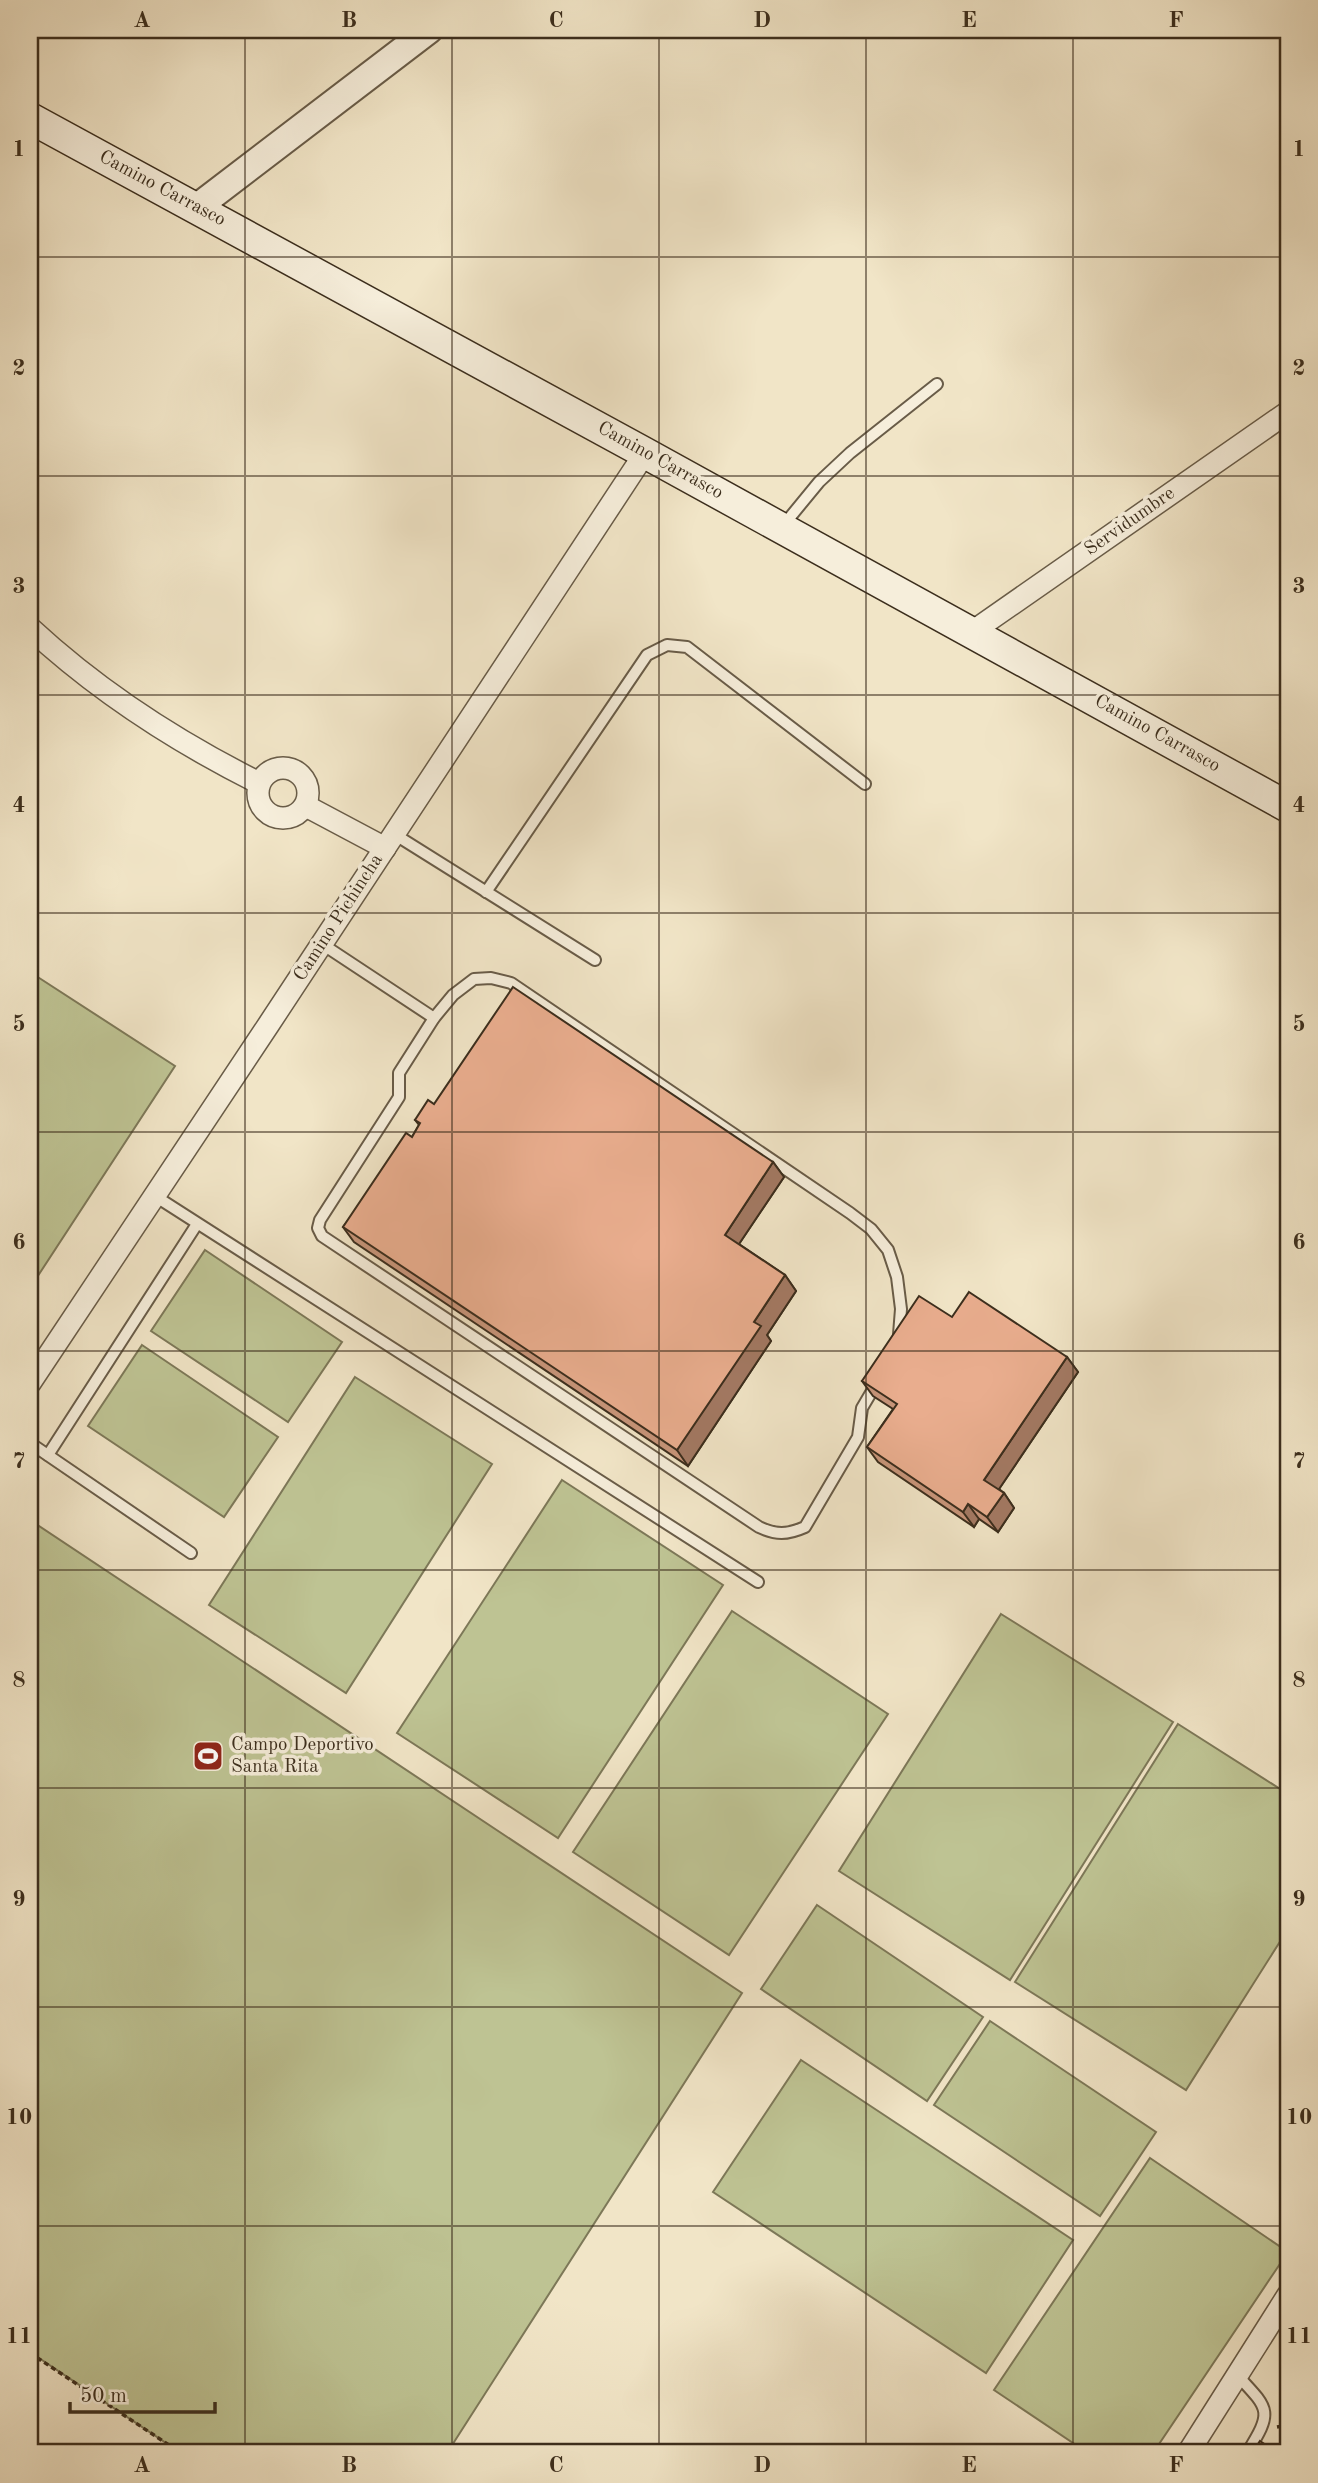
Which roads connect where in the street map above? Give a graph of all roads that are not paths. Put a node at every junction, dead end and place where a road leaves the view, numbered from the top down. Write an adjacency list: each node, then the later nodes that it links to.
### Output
1 (429, 30): 3 (street)
2 (30, 118): 3 (main road, Camino Carrasco)
3 (196, 208): 6 (main road, Camino Carrasco)
4 (937, 384): 7 (lane)
5 (1288, 412): 9 (street, Servidumbre)
6 (645, 453): 7 (main road, Camino Carrasco); 14 (street, Camino Pichincha)
7 (782, 528): 9 (main road, Camino Carrasco)
8 (30, 628): 10 (street)
9 (972, 632): 13 (main road, Camino Carrasco)
10 (259, 782): 12 (street); 12 (street)
11 (865, 784): 15 (lane)
12 (306, 806): 14 (street)
13 (1288, 807)
14 (389, 841): 15 (lane); 16 (street, Camino Pichincha)
15 (486, 892): 17 (lane)
16 (322, 944): 18 (lane); 19 (street, Camino Pichincha)
17 (594, 960)
18 (435, 1018): 18 (lane)
19 (155, 1196): 20 (lane); 21 (street, Camino Pichincha)
20 (197, 1224): 23 (lane); 25 (lane)
21 (30, 1383)
22 (30, 1443): 23 (lane)
23 (48, 1455): 24 (lane)
24 (191, 1553)
25 (758, 1582)
26 (1288, 2295): 27 (street)
27 (1237, 2375): 28 (street); 29 (lane)
28 (1188, 2453)
29 (1247, 2453)

